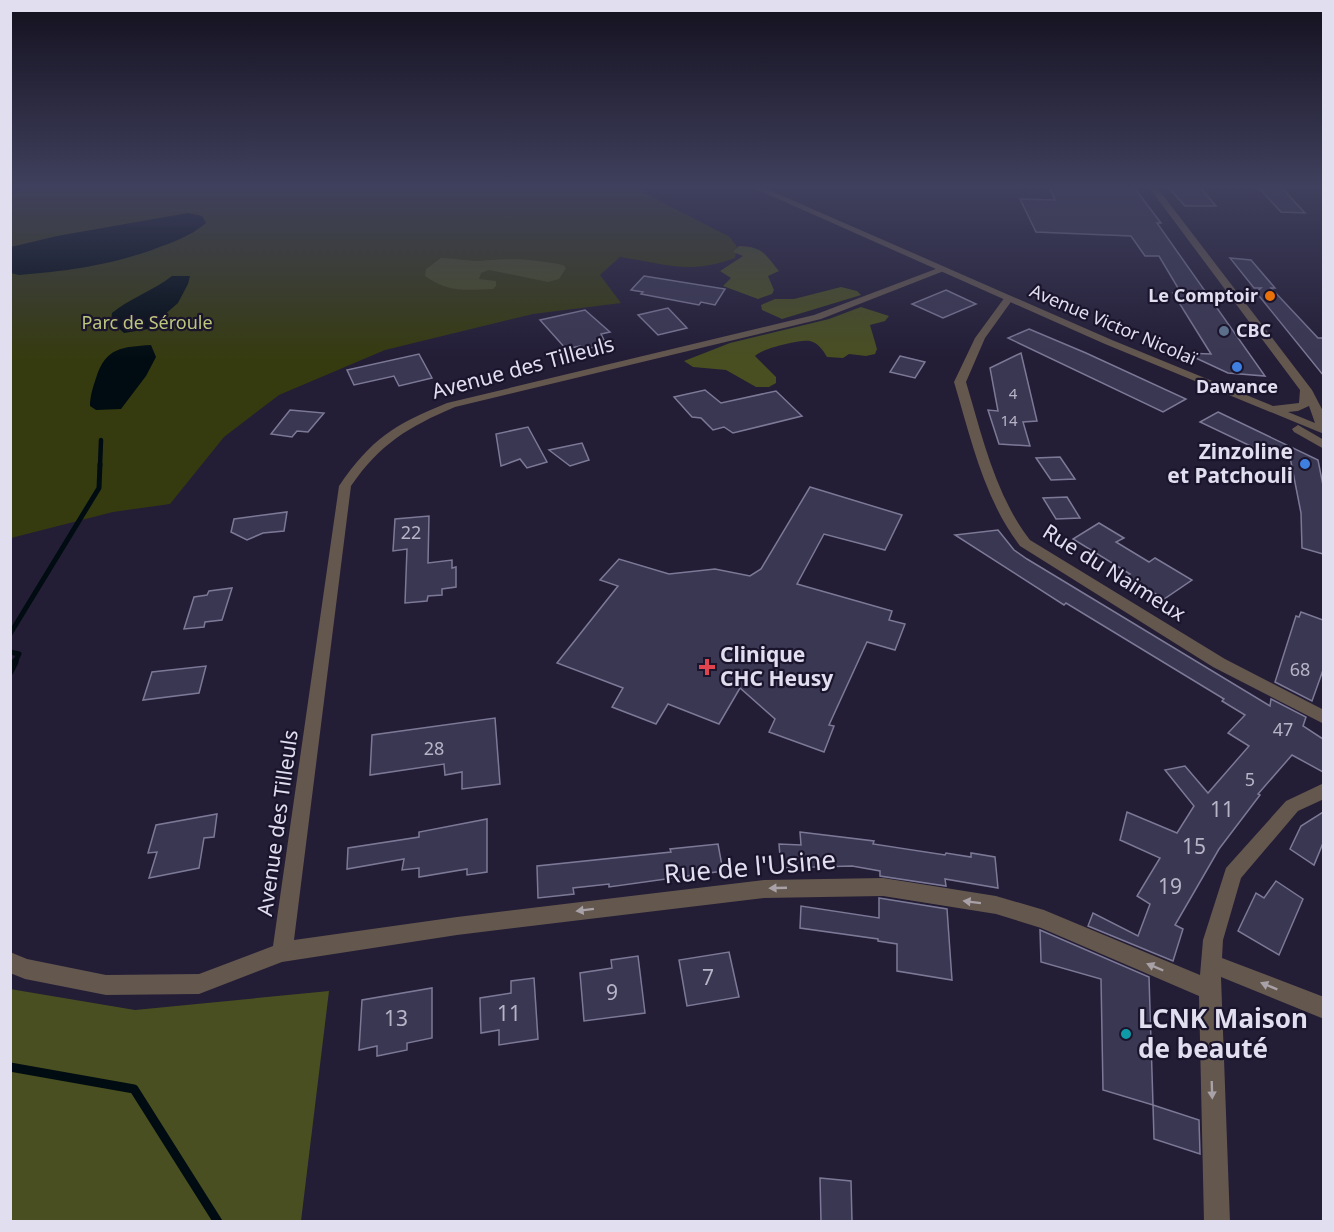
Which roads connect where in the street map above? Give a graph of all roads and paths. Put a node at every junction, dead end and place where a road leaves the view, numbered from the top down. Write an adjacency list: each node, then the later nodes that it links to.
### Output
1 (885, 243): 3 (street, Avenue Victor Nicolaï)
2 (1195, 243): 5 (street)
3 (944, 269): 4 (street, Avenue Victor Nicolaï); 12 (street, Avenue des Tilleuls)
4 (1008, 299): 6 (street, Avenue Victor Nicolaï); 10 (street, Rue du Naimeux)
5 (1306, 390): 6 (street); 7 (street)
6 (1262, 407): 8 (street); 9 (street)
7 (1319, 407): 8 (street)
8 (1323, 431)
9 (1323, 445)
10 (1323, 718)
11 (1323, 790): 14 (street)
12 (282, 952): 13 (street, Rue de l'Usine); 15 (street, Rue de l'Usine, one-way to 12)
13 (10, 962)
14 (1210, 963): 15 (street); 16 (street, one-way to 14)
15 (1209, 990): 17 (street, one-way to 17)
16 (1323, 1008)
17 (1217, 1221)

